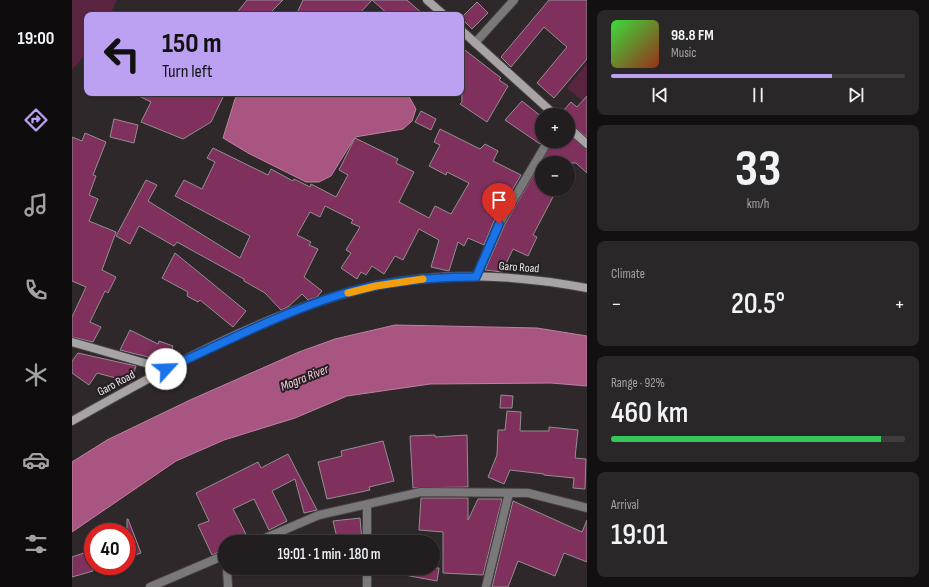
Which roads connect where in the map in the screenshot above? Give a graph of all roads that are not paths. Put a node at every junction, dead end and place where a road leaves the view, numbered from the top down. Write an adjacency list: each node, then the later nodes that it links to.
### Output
1 (427, 0): 3 (street)
2 (514, 0): 5 (street)
3 (441, 12)
4 (464, 33): 5 (street)
5 (475, 43): 6 (street)
6 (547, 108)
7 (575, 133): 8 (street)
8 (587, 144)
9 (544, 148): 10 (street)
10 (476, 277): 11 (street, Garo Road); 13 (street, Garo Road)
11 (587, 288)
12 (72, 342): 13 (street)
13 (166, 369): 14 (street, Garo Road)
14 (72, 421)
15 (509, 493): 16 (street); 17 (street); 26 (street)
16 (367, 504): 18 (street); 19 (street)
17 (587, 508)
18 (272, 535)
19 (367, 535)
20 (218, 558): 23 (street)
21 (227, 575): 24 (street)
22 (367, 575): 25 (street)
23 (150, 587)
24 (228, 587)
25 (367, 587)
26 (486, 587)

